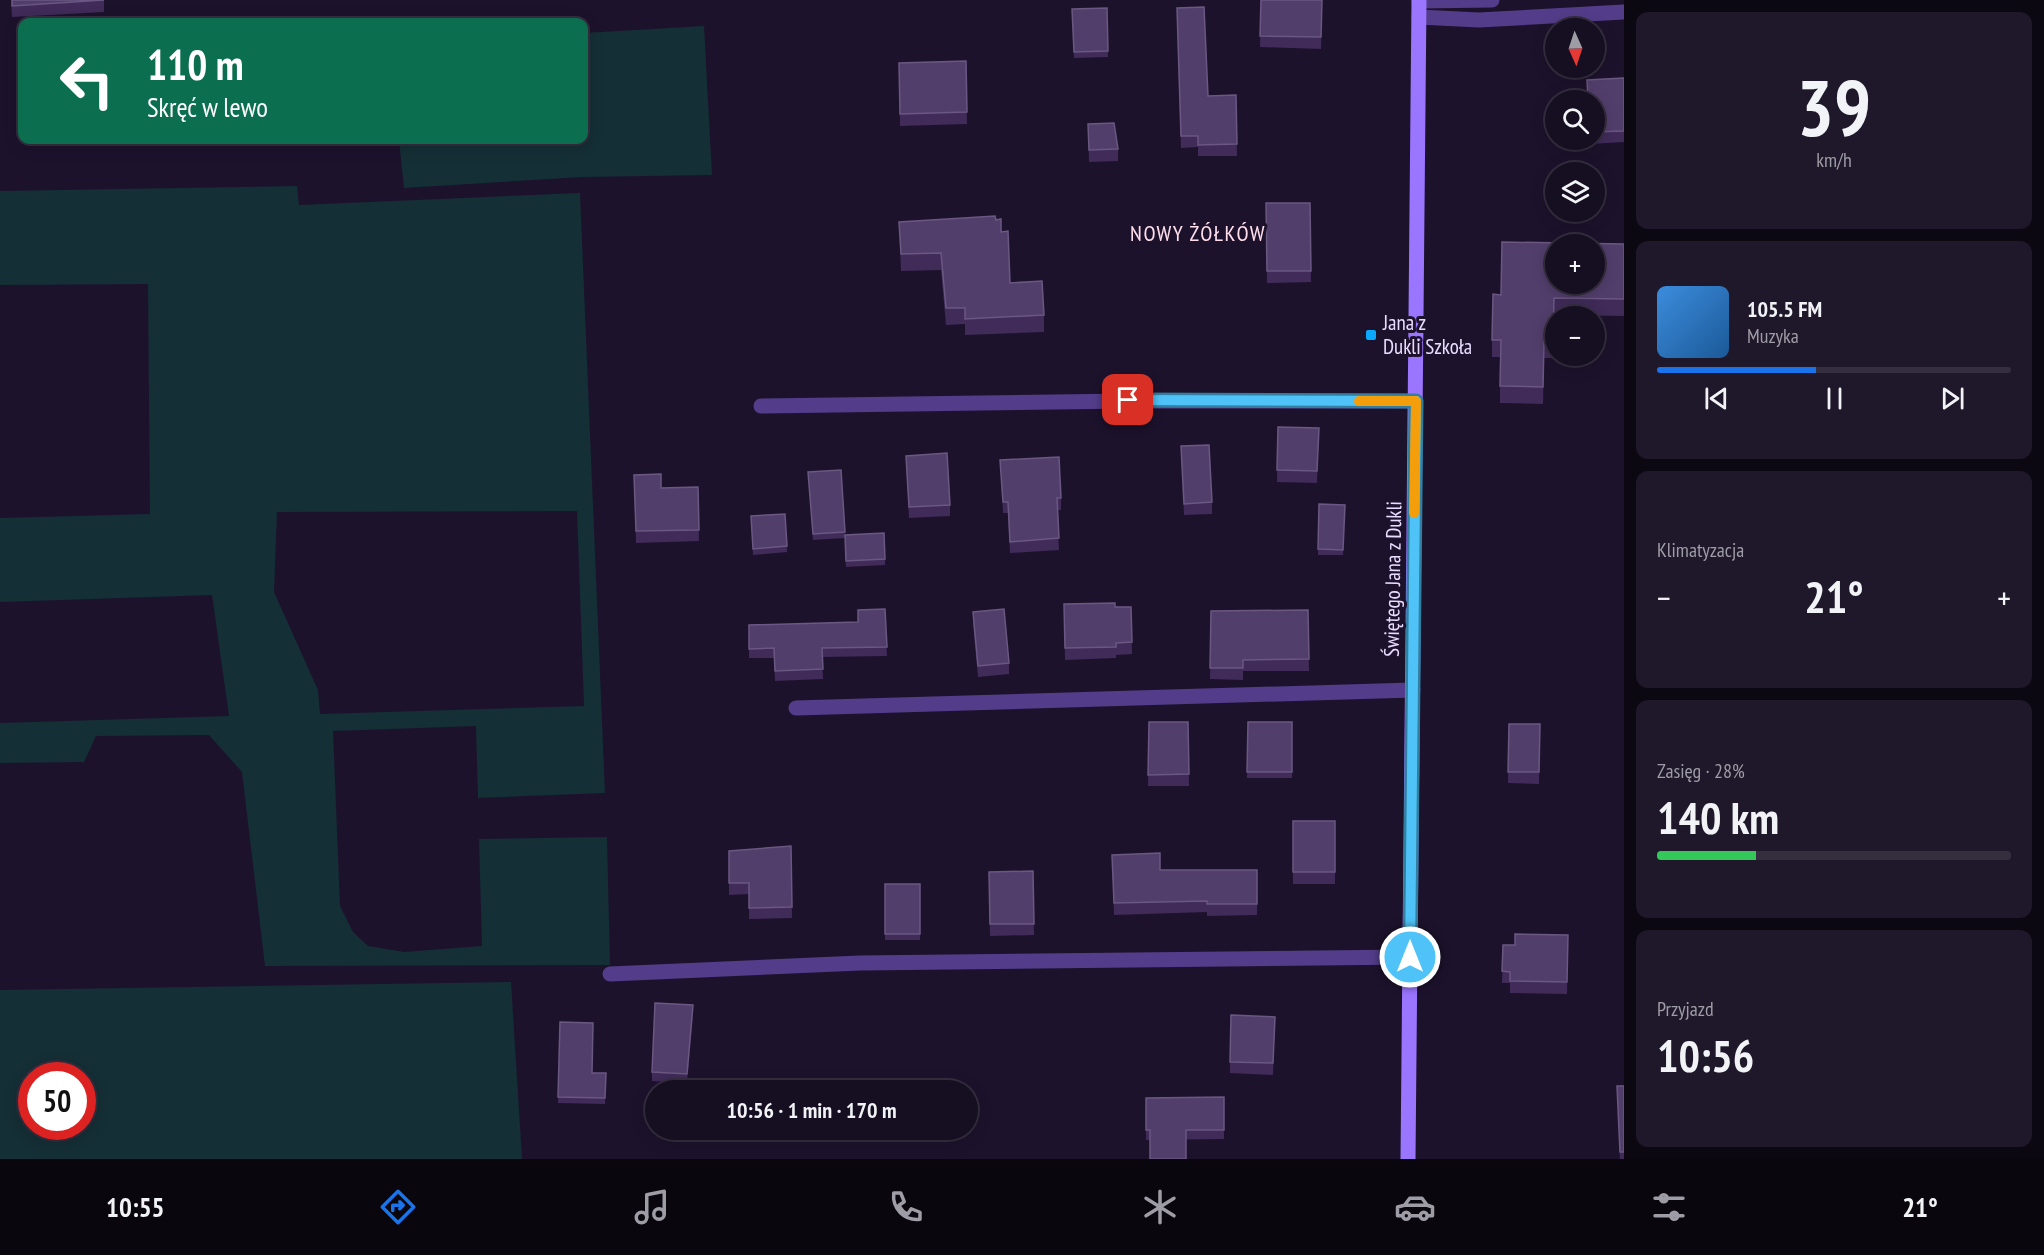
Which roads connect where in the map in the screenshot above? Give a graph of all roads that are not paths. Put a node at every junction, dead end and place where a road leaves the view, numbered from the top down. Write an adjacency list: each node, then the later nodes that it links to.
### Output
1 (1419, 0): 2 (lane); 4 (main road, Świętego Jana z Dukli)
2 (1492, 0)
3 (1624, 12): 4 (lane)
4 (1419, 17): 5 (main road, Świętego Jana z Dukli)
5 (1416, 401): 6 (lane); 7 (main road, Świętego Jana z Dukli)
6 (761, 406)
7 (1413, 690): 8 (lane); 9 (main road, Świętego Jana z Dukli)
8 (796, 708)
9 (1410, 957): 10 (lane); 11 (main road, Świętego Jana z Dukli)
10 (610, 974)
11 (1408, 1159)

